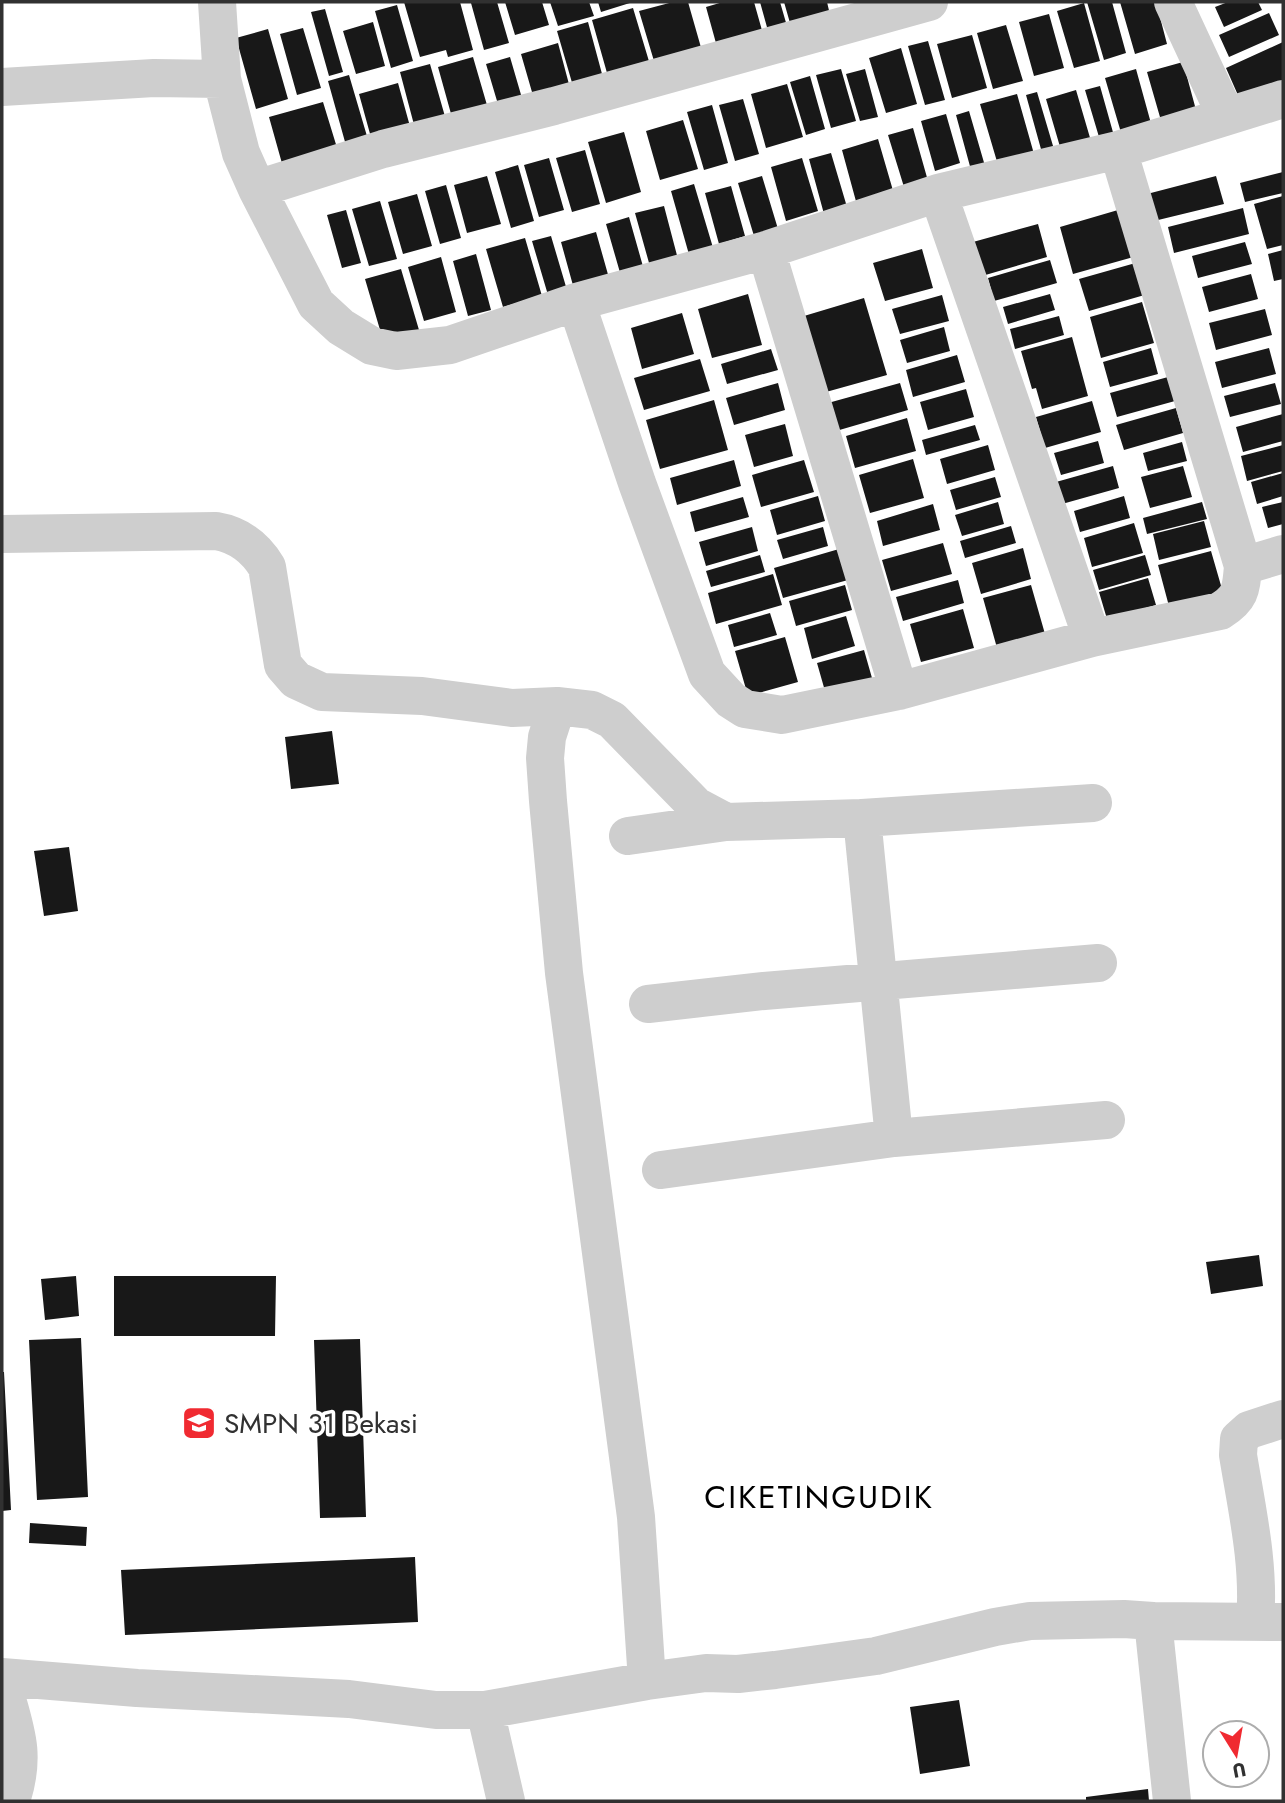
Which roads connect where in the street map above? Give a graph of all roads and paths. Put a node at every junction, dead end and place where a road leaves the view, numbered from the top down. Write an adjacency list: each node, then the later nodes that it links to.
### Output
1 (929, 2): 9 (street)
2 (1173, 2): 7 (street)
3 (227, 4): 4 (street)
4 (222, 79): 5 (street); 9 (street)
5 (2, 88)
6 (1283, 99): 7 (street)
7 (1226, 116): 8 (street)
8 (1118, 150): 10 (street); 15 (street)
9 (257, 189): 12 (street)
10 (938, 193): 11 (street); 16 (street)
11 (766, 250): 12 (street); 17 (street)
12 (576, 302): 17 (street)
13 (2, 534): 18 (street)
14 (1283, 554): 15 (street)
15 (1243, 566): 16 (street)
16 (1092, 638): 17 (street)
17 (899, 691)
18 (557, 706): 21 (street); 33 (street)
19 (1093, 803): 20 (street)
20 (862, 818): 21 (street); 24 (street)
21 (726, 822): 22 (street)
22 (628, 836)
23 (1098, 963): 24 (street)
24 (878, 982): 25 (street); 27 (street)
25 (648, 1004)
26 (1106, 1120): 27 (street)
27 (894, 1138): 28 (street)
28 (661, 1170)
29 (1283, 1419): 31 (street)
30 (1153, 1621): 31 (street); 33 (street); 38 (street)
31 (1269, 1622)
32 (2, 1680): 34 (street); 36 (street)
33 (647, 1681): 34 (street)
34 (485, 1710): 37 (street)
35 (2, 1799): 36 (street)
36 (10, 1801)
37 (506, 1801)
38 (1171, 1801)

